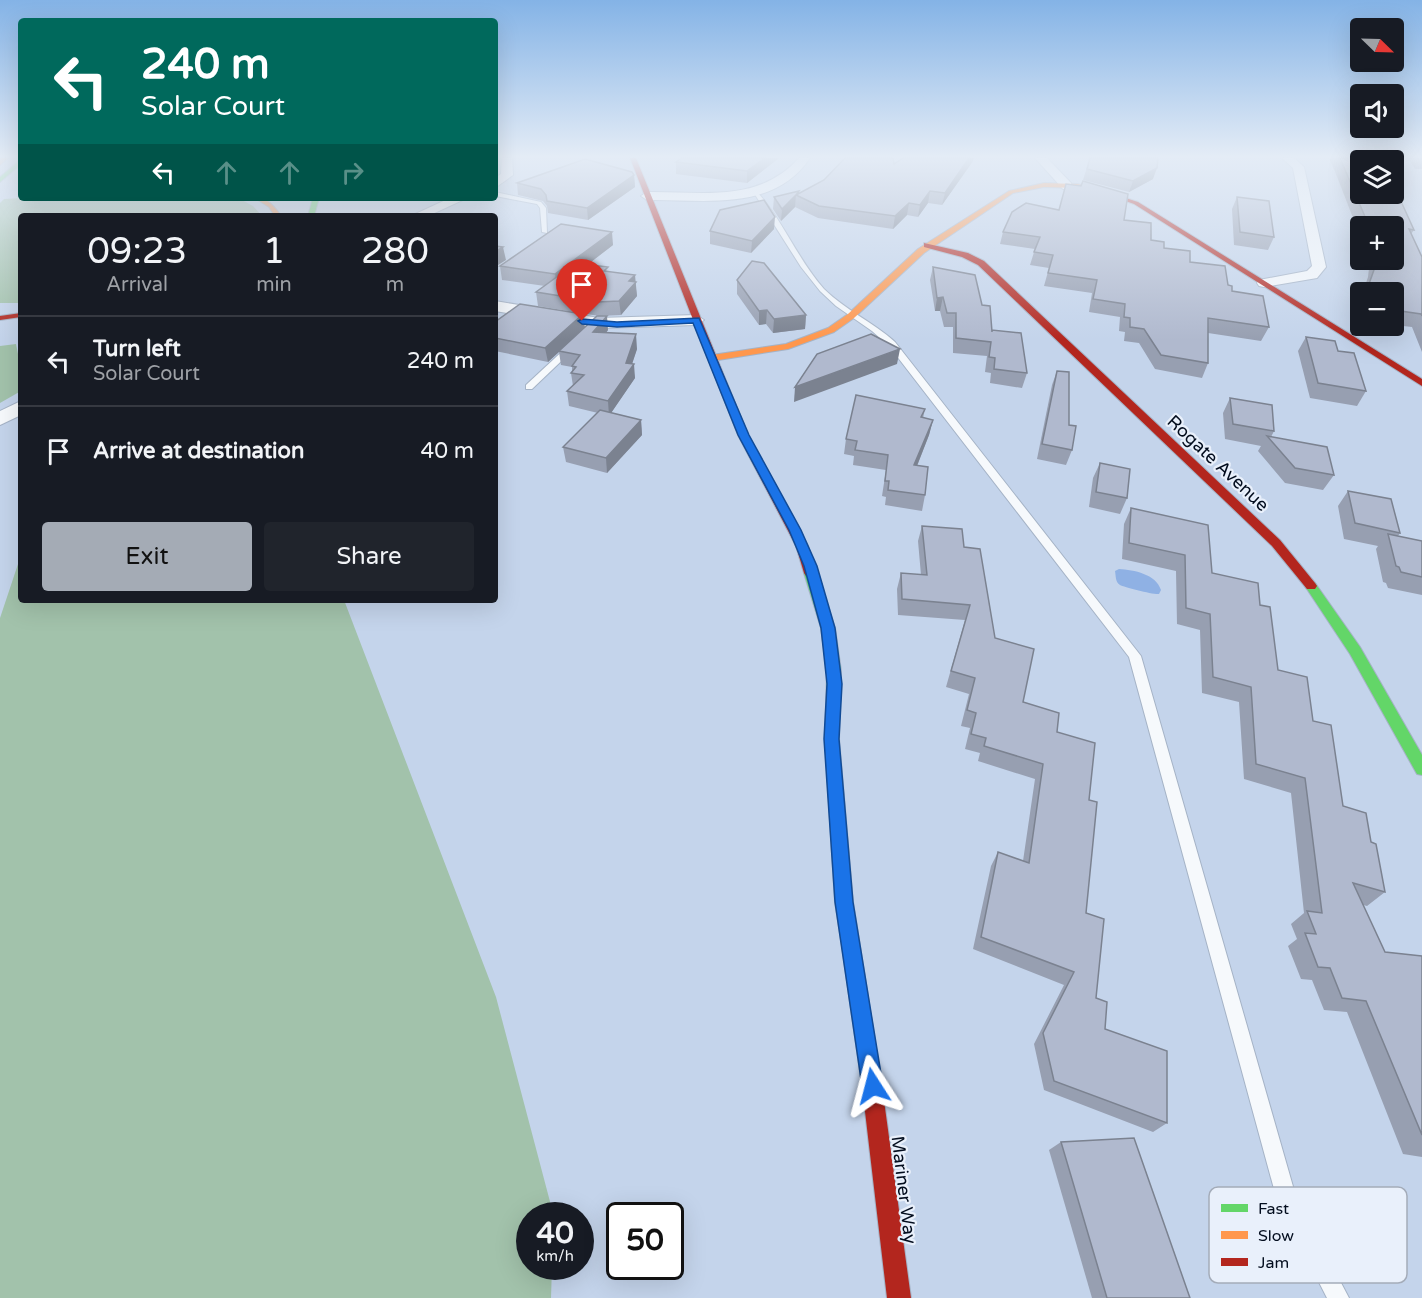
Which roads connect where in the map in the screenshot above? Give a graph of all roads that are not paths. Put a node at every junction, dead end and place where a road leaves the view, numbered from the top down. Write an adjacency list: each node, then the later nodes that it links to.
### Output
1 (544, 219): 7 (lane)
2 (657, 219): 12 (main road, Mariner Way)
3 (775, 219): 11 (lane)
4 (970, 219): 8 (main road)
5 (1159, 219): 9 (main road)
6 (1309, 219): 9 (street)
7 (546, 232)
8 (927, 245): 11 (main road); 19 (main road, Rogate Avenue)
9 (1264, 284): 15 (main road)
10 (498, 307): 12 (street)
11 (854, 313): 14 (main road); 20 (lane)
12 (696, 320): 14 (main road, Mariner Way)
13 (576, 344): 16 (lane)
14 (712, 358): 22 (main road, Mariner Way)
15 (1422, 383)
16 (529, 387)
17 (18, 409): 18 (street)
18 (0, 419)
19 (1422, 769)
20 (1283, 1187)
21 (1330, 1283): 23 (lane)
22 (899, 1298)
23 (1338, 1298)

